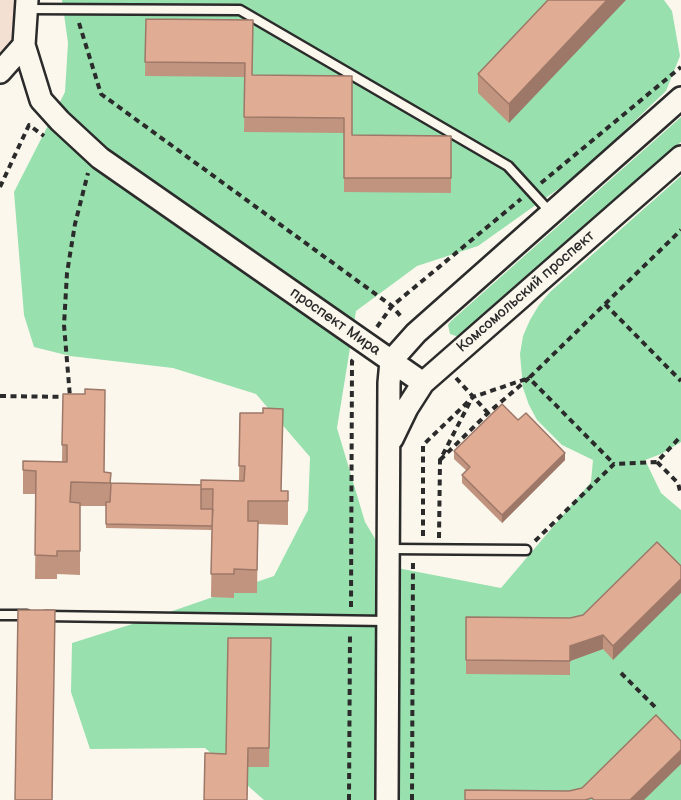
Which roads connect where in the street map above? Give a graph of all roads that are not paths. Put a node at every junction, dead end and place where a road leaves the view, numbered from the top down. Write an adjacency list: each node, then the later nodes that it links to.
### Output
1 (27, 5): 2 (street, проспект Мира); 6 (lane)
2 (24, 45): 3 (street); 7 (street, проспект Мира)
3 (0, 72)
4 (681, 98): 6 (street)
5 (681, 157): 8 (street, Комсомольский проспект)
6 (551, 213): 7 (street)
7 (391, 361): 8 (street); 9 (street, проспект Мира)
8 (423, 383): 9 (street, Комсомольский проспект)
9 (390, 442): 10 (street, проспект Мира)
10 (389, 549): 11 (lane); 13 (street, проспект Мира)
11 (526, 550)
12 (0, 615): 13 (lane)
13 (389, 621): 14 (street, проспект Мира)
14 (387, 800)

